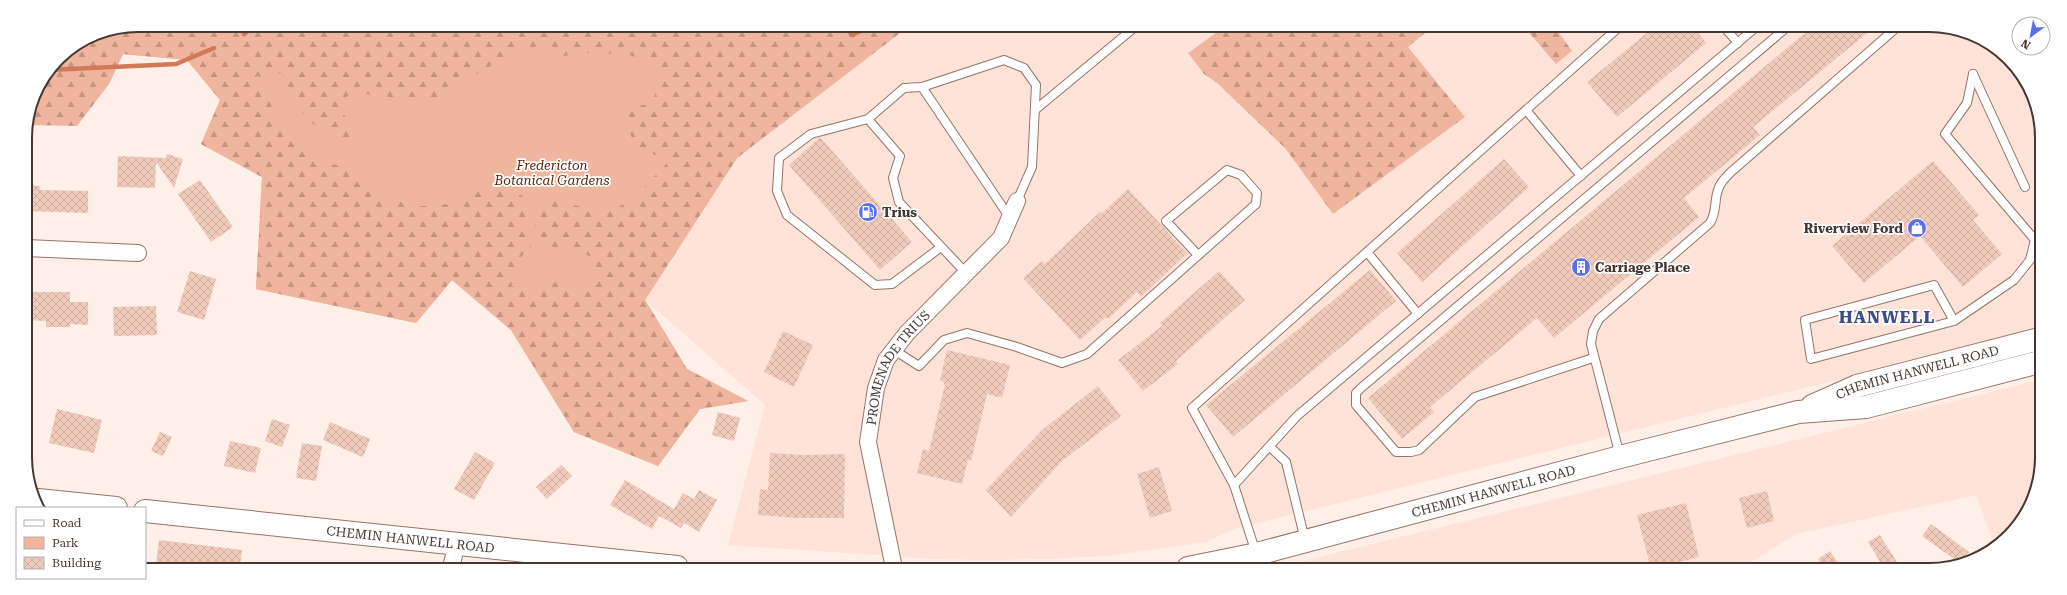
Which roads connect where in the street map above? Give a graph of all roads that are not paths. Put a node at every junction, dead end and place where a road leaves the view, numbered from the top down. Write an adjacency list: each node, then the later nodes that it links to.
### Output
1 (1129, 32): 9 (lane)
2 (1614, 32): 10 (lane)
3 (1728, 32): 7 (lane)
4 (1750, 32): 7 (lane)
5 (1781, 32): 26 (lane)
6 (1892, 32): 26 (lane)
7 (1738, 43): 12 (lane)
8 (922, 87): 9 (lane); 11 (lane); 15 (lane)
9 (1035, 110): 14 (lane)
10 (1526, 110): 12 (lane); 18 (lane)
11 (868, 119): 16 (lane); 16 (lane)
12 (1581, 176): 22 (lane)
13 (2025, 187): 23 (lane)
14 (1018, 201): 15 (street, PROMENADE TRIUS)
15 (1010, 218): 21 (street, PROMENADE TRIUS)
16 (941, 247): 21 (lane)
17 (32, 248): 19 (street)
18 (1366, 252): 22 (lane); 31 (lane)
19 (138, 253)
20 (1198, 256): 20 (lane); 25 (lane)
21 (966, 274): 25 (street, PROMENADE TRIUS)
22 (1418, 314): 29 (lane)
23 (1954, 321): 23 (lane)
24 (2035, 340): 28 (main road, CHEMIN HANWELL ROAD)
25 (894, 350): 40 (street, PROMENADE TRIUS)
26 (1593, 358): 30 (lane)
27 (2035, 363): 28 (main road, CHEMIN HANWELL ROAD)
28 (1798, 412): 30 (main road, CHEMIN HANWELL ROAD)
29 (1270, 446): 31 (lane); 35 (lane)
30 (1620, 457): 35 (main road, CHEMIN HANWELL ROAD)
31 (1234, 485): 37 (lane)
32 (42, 500): 33 (main road)
33 (106, 507)
34 (146, 511): 36 (main road, CHEMIN HANWELL ROAD)
35 (1306, 540): 37 (main road, CHEMIN HANWELL ROAD)
36 (457, 544): 38 (street); 39 (main road, CHEMIN HANWELL ROAD)
37 (1259, 561): 41 (main road, CHEMIN HANWELL ROAD)
38 (451, 563)
39 (639, 563)
40 (893, 563)
41 (1239, 563)

